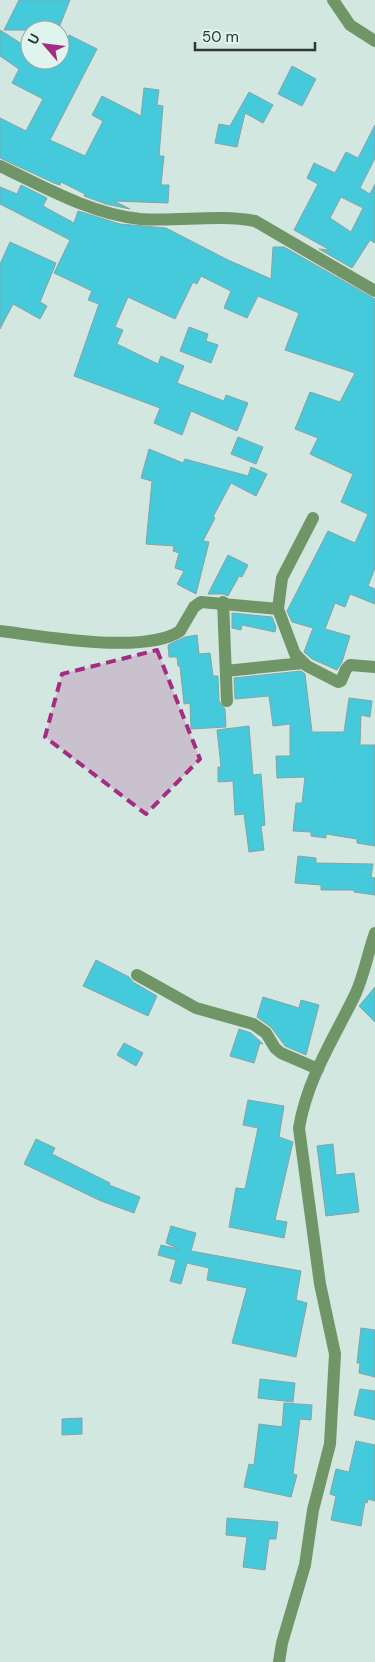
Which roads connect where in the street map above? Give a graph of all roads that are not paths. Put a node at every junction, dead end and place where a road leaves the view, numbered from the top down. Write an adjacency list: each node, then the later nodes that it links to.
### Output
1 (333, 0): 2 (street)
2 (375, 41)
3 (0, 166): 4 (street)
4 (375, 291)
5 (313, 518): 7 (street)
6 (223, 602): 7 (street); 8 (street); 11 (street)
7 (278, 609): 9 (street)
8 (0, 632)
9 (303, 663): 10 (street); 11 (street)
10 (375, 667)
11 (226, 671): 12 (street)
12 (227, 701)
13 (375, 933): 15 (street)
14 (137, 975): 15 (street)
15 (318, 1069): 16 (street)
16 (279, 1662)

